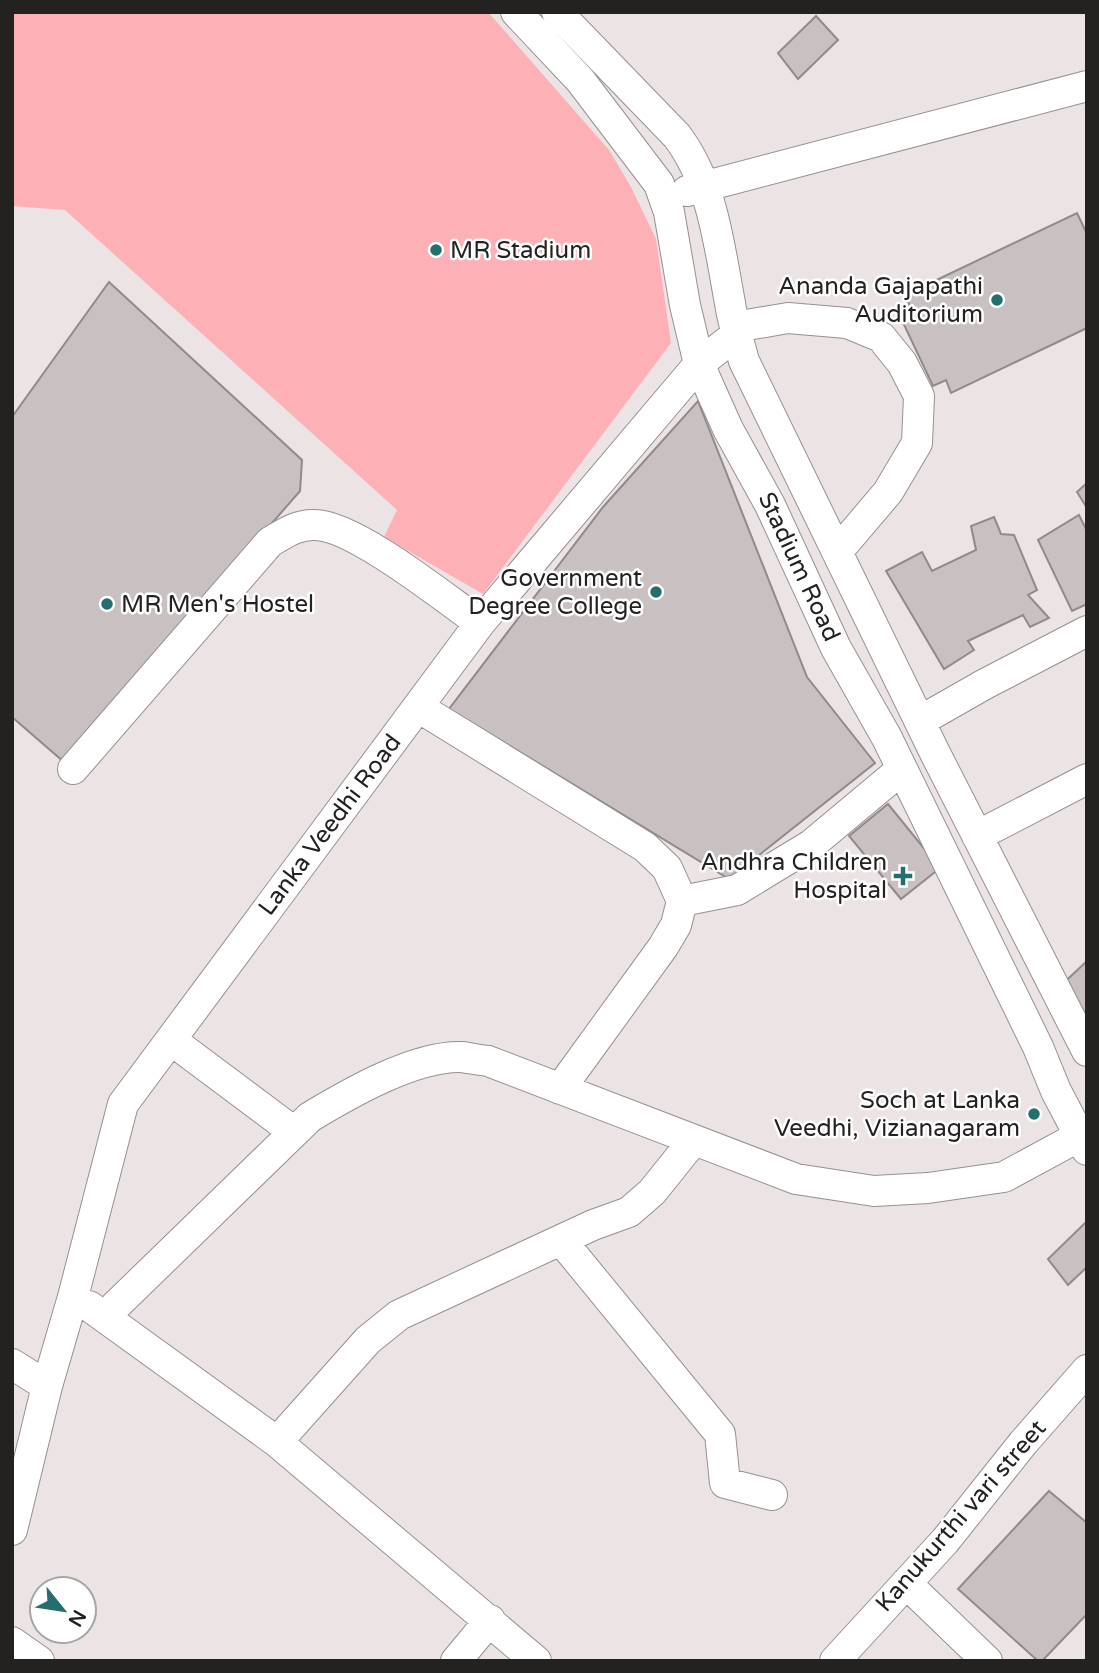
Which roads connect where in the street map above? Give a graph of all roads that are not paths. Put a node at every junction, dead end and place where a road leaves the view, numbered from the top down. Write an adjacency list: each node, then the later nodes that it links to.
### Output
1 (516, 12): 5 (street, Stadium Road)
2 (557, 12): 4 (street, Stadium Road)
3 (1087, 86): 4 (street)
4 (705, 187): 5 (street); 6 (street, Stadium Road)
5 (663, 196): 7 (street, Stadium Road)
6 (736, 330): 7 (street, Lanka Veedhi Road); 8 (street, Stadium Road); 8 (street)
7 (699, 364): 9 (street, Lanka Veedhi Road); 14 (street, Stadium Road)
8 (837, 552): 12 (street, Stadium Road)
9 (480, 624): 11 (street, Lanka Veedhi Road); 13 (street)
10 (1087, 631): 12 (street)
11 (418, 707): 17 (street); 18 (street, Lanka Veedhi Road)
12 (920, 721): 16 (street, Stadium Road)
13 (73, 769)
14 (902, 769): 17 (street); 22 (street, Stadium Road)
15 (1087, 779): 16 (street)
16 (977, 836): 19 (street, Stadium Road)
17 (682, 901): 21 (street)
18 (171, 1040): 23 (street); 27 (street, Lanka Veedhi Road)
19 (1087, 1051)
20 (1087, 1062): 22 (street)
21 (560, 1090): 23 (street); 25 (street)
22 (1056, 1091): 24 (street, Stadium Road)
23 (294, 1132): 28 (street)
24 (1085, 1139): 25 (street)
25 (693, 1141): 26 (street)
26 (561, 1240): 32 (street); 33 (street)
27 (73, 1297): 28 (street); 31 (street, Lanka Veedhi Road)
28 (105, 1316): 32 (street)
29 (12, 1364): 31 (street)
30 (1087, 1370): 35 (street, Kanukurthi vari street)
31 (47, 1386): 34 (street, Lanka Veedhi Road)
32 (277, 1442): 36 (street)
33 (772, 1495)
34 (12, 1530)
35 (906, 1583): 41 (street, Kanukurthi vari street); 42 (street)
36 (490, 1620): 39 (street); 40 (street)
37 (12, 1642): 38 (street)
38 (39, 1661)
39 (456, 1661)
40 (536, 1661)
41 (835, 1661)
42 (987, 1661)

